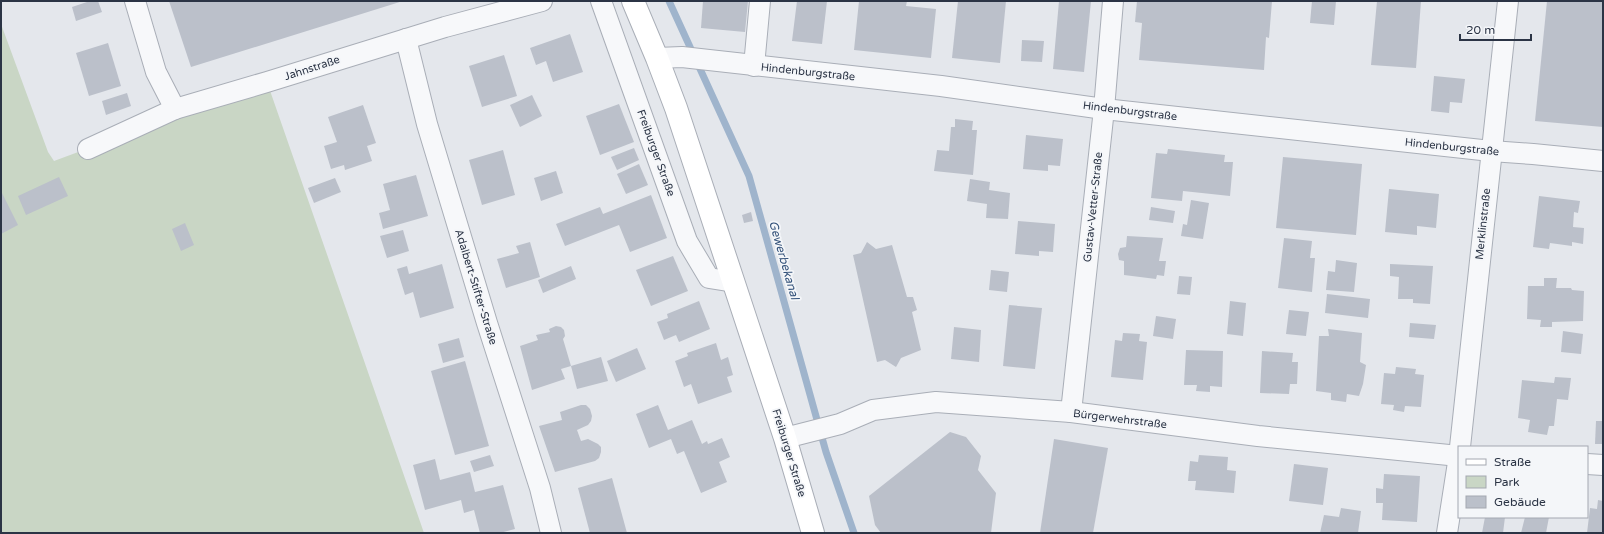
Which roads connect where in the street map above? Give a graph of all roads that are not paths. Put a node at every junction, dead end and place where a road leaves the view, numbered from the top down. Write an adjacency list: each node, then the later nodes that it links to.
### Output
1 (134, 1): 11 (street)
2 (542, 1): 8 (street, Jahnstraße)
3 (601, 1): 16 (street, Freiburger Straße)
4 (633, 1): 9 (street, Freiburger Straße)
5 (760, 1): 10 (street)
6 (1113, 1): 12 (street, Gustav-Vetter-Straße)
7 (1508, 1): 14 (street, Merklinstraße)
8 (406, 39): 11 (street, Jahnstraße); 24 (street, Adalbert-Stifter-Straße)
9 (657, 58): 10 (street, Hindenburgstraße); 16 (street, Freiburger Straße)
10 (754, 66): 12 (street, Hindenburgstraße)
11 (175, 109): 13 (street, Jahnstraße)
12 (1104, 109): 14 (street, Hindenburgstraße); 17 (street, Gustav-Vetter-Straße)
13 (88, 149)
14 (1491, 151): 15 (street, Hindenburgstraße); 19 (street, Merklinstraße)
15 (1603, 161)
16 (734, 282): 18 (street, Freiburger Straße)
17 (1071, 412): 18 (street, Bürgerwehrstraße); 20 (street, Bürgerwehrstraße)
18 (794, 435): 25 (street, Freiburger Straße)
19 (1460, 446)
20 (1458, 456)
21 (1458, 462): 26 (street)
22 (1588, 464): 23 (street)
23 (1603, 465)
24 (551, 533)
25 (813, 533)
26 (1447, 533)

